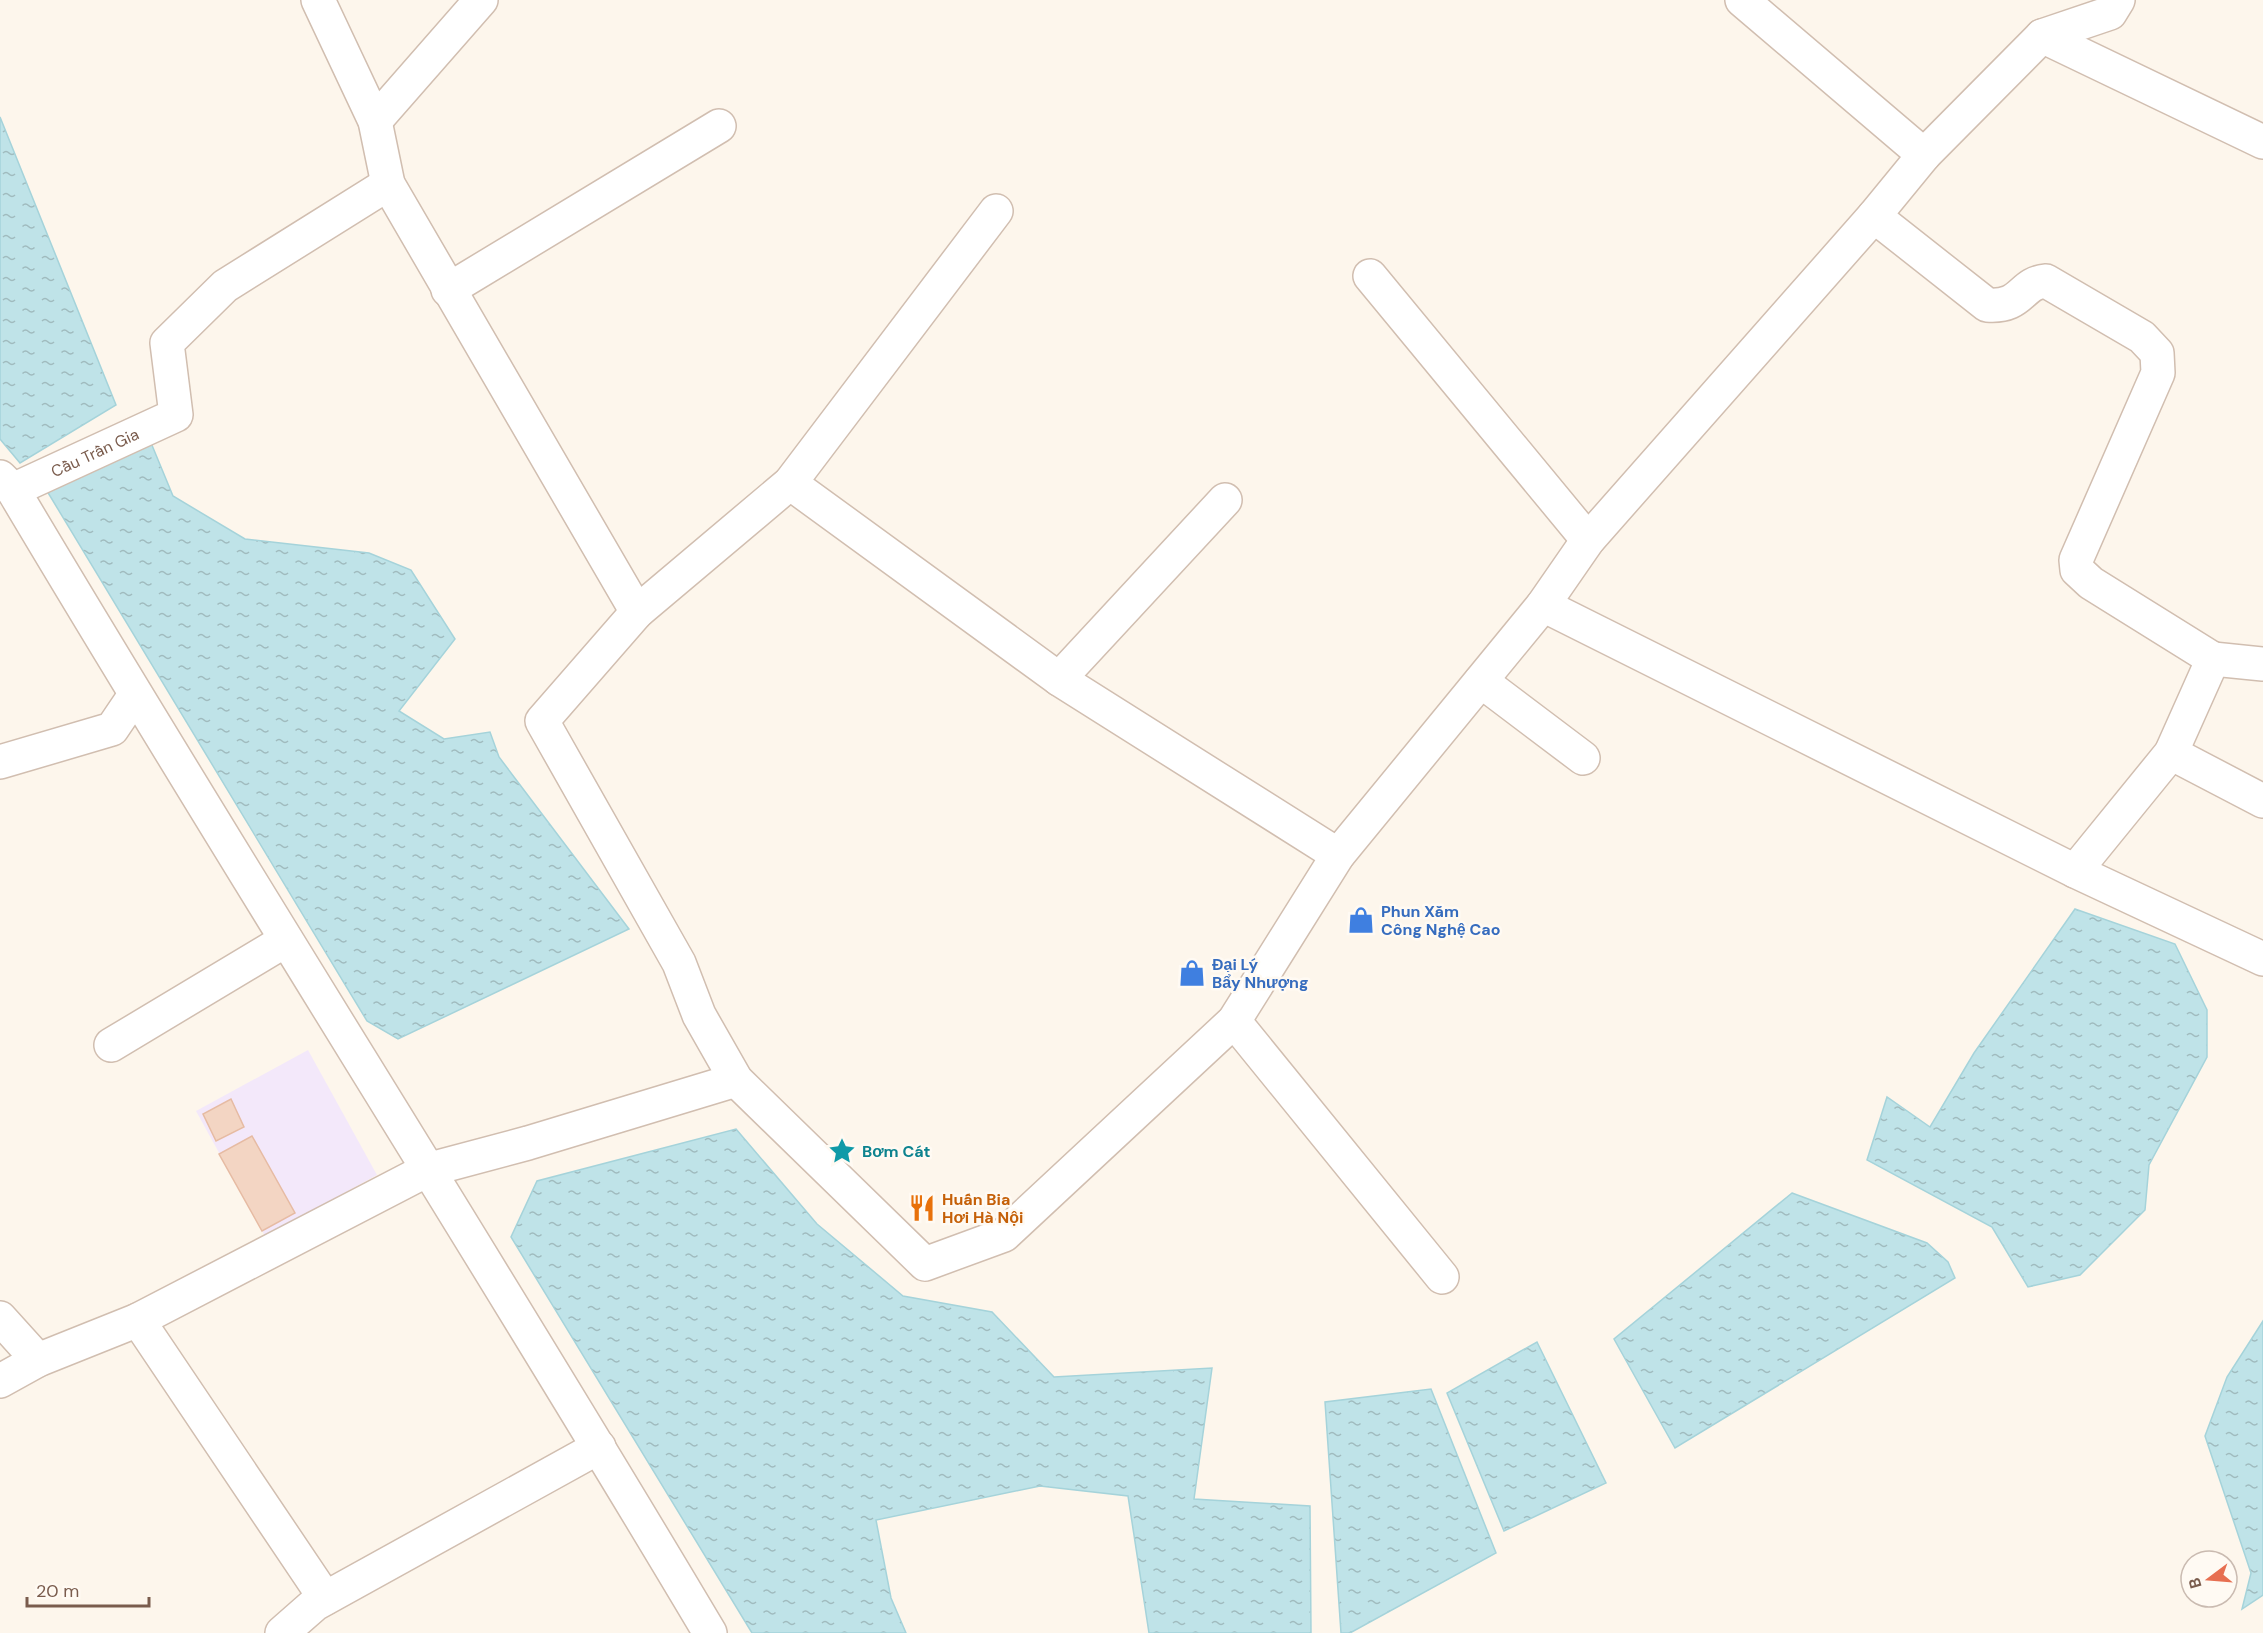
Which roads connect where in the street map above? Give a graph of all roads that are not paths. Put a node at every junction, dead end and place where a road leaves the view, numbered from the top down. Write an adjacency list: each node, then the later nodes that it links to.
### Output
1 (318, 0): 6 (street)
2 (481, 0): 6 (street)
3 (1742, 0): 9 (street)
4 (2118, 0): 5 (street)
5 (2043, 36): 8 (street); 9 (street)
6 (375, 121): 10 (street)
7 (719, 126): 14 (street)
8 (2263, 142)
9 (1923, 155): 12 (street)
10 (388, 184): 14 (street); 16 (street, Cầu Trần Gia)
11 (996, 211): 15 (street)
12 (1874, 216): 18 (street); 21 (street)
13 (1370, 276): 18 (street)
14 (448, 290): 20 (street)
15 (790, 483): 20 (street); 23 (street)
16 (6, 484): 25 (street)
17 (1225, 500): 23 (street)
18 (1588, 540): 19 (street)
19 (1543, 605): 24 (street); 31 (street)
20 (637, 612): 36 (street)
21 (2213, 659): 22 (street); 26 (street)
22 (2263, 664)
23 (1059, 679): 30 (street)
24 (1481, 681): 27 (street); 30 (street)
25 (135, 695): 28 (street); 32 (street)
26 (2171, 753): 29 (street); 31 (street)
27 (1583, 758)
28 (0, 762)
29 (2263, 801)
30 (1338, 855): 34 (street)
31 (2075, 871): 33 (street)
32 (285, 940): 35 (street); 37 (street)
33 (2263, 959)
34 (1234, 1021): 36 (street); 38 (street)
35 (111, 1045)
36 (736, 1080): 37 (street)
37 (428, 1170): 40 (street); 43 (street)
38 (1442, 1277)
39 (0, 1318): 41 (street)
40 (138, 1320): 41 (street); 44 (street)
41 (38, 1360): 42 (street)
42 (0, 1381)
43 (599, 1447): 44 (street); 46 (street)
44 (325, 1598): 45 (street)
45 (282, 1633)
46 (710, 1633)

